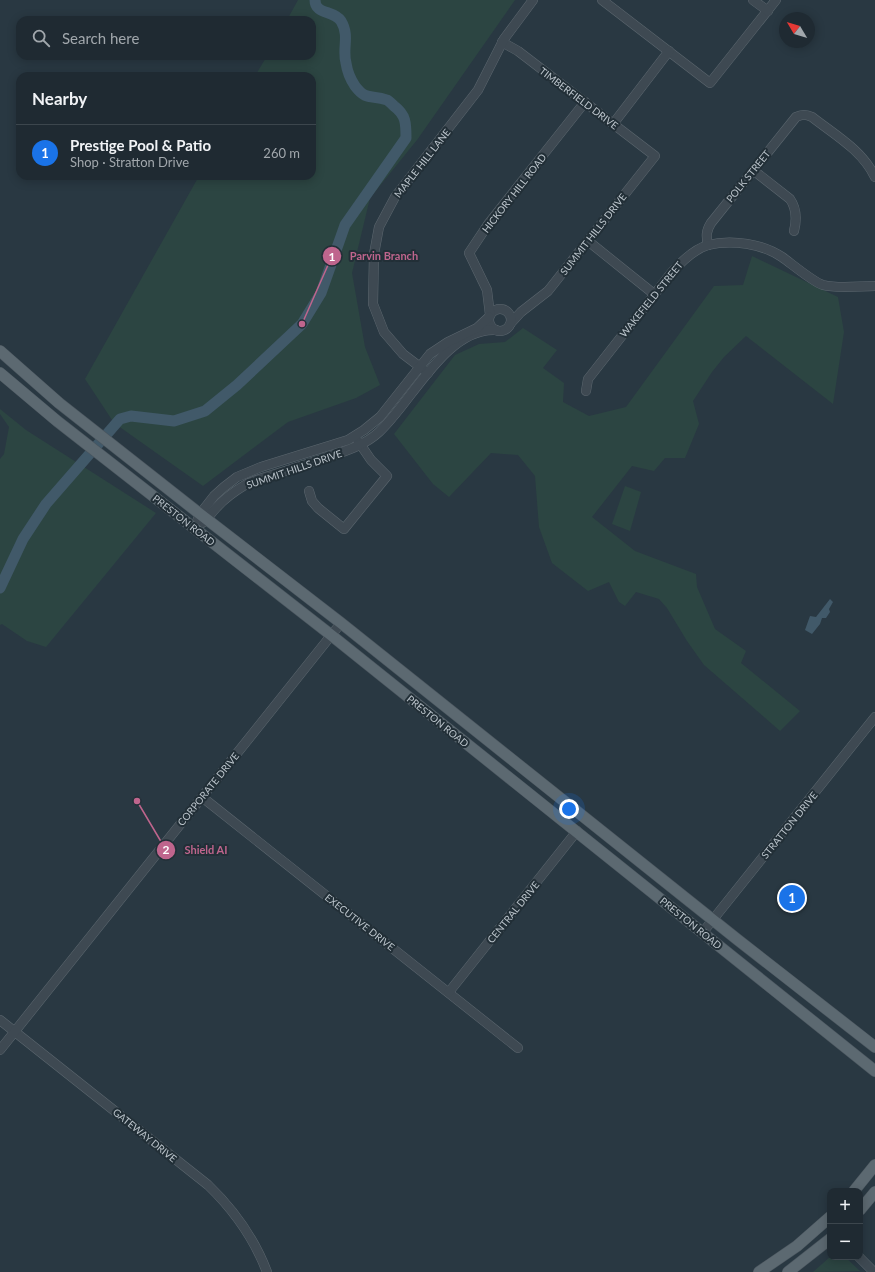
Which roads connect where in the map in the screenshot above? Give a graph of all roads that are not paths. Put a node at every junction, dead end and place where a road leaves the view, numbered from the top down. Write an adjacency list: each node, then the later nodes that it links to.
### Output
1 (533, 0): 6 (street, MAPLE HILL LANE)
2 (602, 0): 7 (street)
3 (753, 0): 5 (street)
4 (776, 0): 5 (street)
5 (768, 11): 7 (street)
6 (502, 42): 8 (street, TIMBERFIELD DRIVE); 26 (street, MAPLE HILL LANE)
7 (669, 51): 9 (street)
8 (585, 102): 9 (street, TIMBERFIELD DRIVE); 17 (street, HICKORY HILL ROAD)
9 (613, 124): 10 (street, TIMBERFIELD DRIVE)
10 (655, 156): 14 (street, SUMMIT HILLS DRIVE)
11 (753, 170): 12 (street, POLK STREET); 13 (street); 15 (street, POLK STREET)
12 (875, 177)
13 (794, 231)
14 (588, 241): 18 (street); 19 (street, SUMMIT HILLS DRIVE)
15 (708, 245): 16 (street, WAKEFIELD STREET); 18 (street, WAKEFIELD STREET)
16 (875, 286)
17 (487, 290): 20 (street, HICKORY HILL ROAD); 21 (street, HICKORY HILL ROAD)
18 (654, 294): 30 (street, WAKEFIELD STREET)
19 (526, 308): 20 (street); 22 (street, SUMMIT HILLS DRIVE)
20 (504, 309): 21 (street); 22 (street)
21 (489, 316): 23 (street); 26 (street, SUMMIT HILLS DRIVE)
22 (511, 323): 23 (street)
23 (496, 330): 28 (street, SUMMIT HILLS DRIVE)
24 (0, 342): 31 (main road)
25 (0, 352): 31 (main road, PRESTON ROAD)
26 (419, 367): 28 (street, MAPLE HILL LANE); 33 (street, SUMMIT HILLS DRIVE)
27 (0, 373): 32 (main road, PRESTON ROAD)
28 (428, 373): 34 (street, SUMMIT HILLS DRIVE)
29 (0, 382): 32 (main road)
30 (586, 392)
31 (59, 403): 36 (main road, PRESTON ROAD)
32 (57, 421): 37 (main road, PRESTON ROAD)
33 (355, 436): 34 (street); 36 (street, SUMMIT HILLS DRIVE)
34 (360, 445): 35 (street); 36 (street, SUMMIT HILLS DRIVE)
35 (309, 491)
36 (203, 517): 37 (street, SUMMIT HILLS DRIVE); 38 (main road, PRESTON ROAD)
37 (194, 529): 39 (main road, PRESTON ROAD)
38 (341, 623): 39 (street, CORPORATE DRIVE); 41 (main road, PRESTON ROAD)
39 (331, 635): 42 (main road, PRESTON ROAD); 43 (street, CORPORATE DRIVE)
40 (875, 717): 46 (street, STRATTON DRIVE)
41 (501, 751): 42 (main road); 44 (main road, PRESTON ROAD)
42 (492, 764): 45 (main road, PRESTON ROAD)
43 (202, 797): 48 (street, EXECUTIVE DRIVE); 50 (street, CORPORATE DRIVE)
44 (594, 825): 45 (main road); 46 (main road, PRESTON ROAD)
45 (576, 831): 47 (main road, PRESTON ROAD); 48 (street, CENTRAL DRIVE)
46 (713, 920): 47 (street, STRATTON DRIVE); 51 (main road, PRESTON ROAD)
47 (703, 932): 54 (main road, PRESTON ROAD)
48 (449, 992): 52 (street, EXECUTIVE DRIVE)
49 (0, 1020): 50 (street, GATEWAY DRIVE)
50 (15, 1032): 53 (street, CORPORATE DRIVE); 62 (street, GATEWAY DRIVE)
51 (875, 1047)
52 (518, 1048)
53 (0, 1050)
54 (875, 1071)
55 (875, 1165): 56 (main road)
56 (856, 1188)
57 (875, 1192): 58 (main road)
58 (863, 1206)
59 (827, 1223): 63 (main road)
60 (827, 1241): 64 (main road)
61 (862, 1260): 65 (street)
62 (267, 1272)
63 (759, 1272)
64 (788, 1272)
65 (874, 1272)

